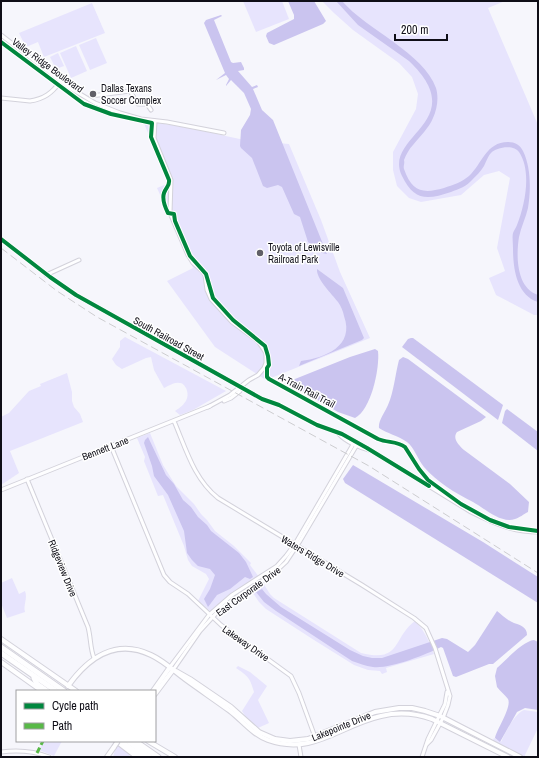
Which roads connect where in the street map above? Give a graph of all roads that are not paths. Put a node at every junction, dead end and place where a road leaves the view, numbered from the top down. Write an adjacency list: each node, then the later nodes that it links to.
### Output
1 (1, 35): 3 (street, Valley Ridge Boulevard)
2 (1, 40): 3 (street, Valley Ridge Boulevard)
3 (60, 82): 6 (street); 7 (street, Valley Ridge Boulevard)
4 (91, 96): 5 (street)
5 (96, 96): 7 (street); 8 (street)
6 (1, 98)
7 (94, 104): 9 (street, Valley Ridge Boulevard)
8 (151, 110)
9 (155, 121): 10 (street, Valley Ridge Boulevard); 14 (street, Bennett Lane)
10 (224, 133)
11 (1, 239): 13 (street, South Railroad Street)
12 (79, 260): 13 (street)
13 (46, 275): 14 (street, South Railroad Street)
14 (240, 388): 15 (street, Bennett Lane); 16 (street, South Railroad Street)
15 (174, 421): 17 (street, Bennett Lane); 24 (street, Waters Ridge Drive)
16 (355, 443): 18 (street, East Corporate Drive); 23 (street, South Railroad Street)
17 (111, 446): 19 (street, Bennett Lane); 27 (street, Lakeway Drive)
18 (344, 462): 20 (street, East Corporate Drive); 21 (street, East Corporate Drive)
19 (27, 479): 22 (street, Bennett Lane); 31 (street, Ridgeview Drive)
20 (327, 487): 21 (street); 24 (street, East Corporate Drive)
21 (331, 489): 24 (street, East Corporate Drive)
22 (1, 490)
23 (538, 532)
24 (296, 545): 25 (street, East Corporate Drive); 26 (street, East Corporate Drive); 46 (street, Waters Ridge Drive)
25 (281, 562): 26 (street); 27 (street, East Corporate Drive)
26 (272, 575): 27 (street, East Corporate Drive)
27 (210, 616): 33 (street, East Corporate Drive); 51 (street, Lakeway Drive)
28 (1, 639): 36 (main road)
29 (1, 647): 35 (highway)
30 (1, 654): 34 (highway); 40 (highway)
31 (94, 658): 33 (main road, Lakepointe Drive); 36 (main road, Lakepointe Drive)
32 (1, 662): 37 (main road)
33 (172, 668): 42 (main road, East Corporate Drive); 43 (main road, East Corporate Drive); 49 (main road, Lakepointe Drive)
34 (34, 678): 38 (highway); 39 (highway)
35 (50, 681): 36 (highway); 41 (highway)
36 (68, 688)
37 (41, 690)
38 (46, 690)
39 (52, 690)
40 (55, 690)
41 (63, 690)
42 (154, 690)
43 (156, 692)
44 (398, 708): 45 (main road); 46 (main road, Lakepointe Drive); 47 (main road, Lakepointe Drive)
45 (398, 714): 47 (main road, Lakepointe Drive); 48 (main road, Lakepointe Drive)
46 (441, 717): 48 (street, Waters Ridge Drive); 50 (main road, Lakepointe Drive)
47 (366, 718): 51 (main road, Lakepointe Drive)
48 (439, 722): 52 (main road, Lakepointe Drive); 73 (street, Waters Ridge Drive)
49 (253, 730): 51 (main road, Lakepointe Drive); 59 (main road, Lakepointe Drive)
50 (476, 735): 52 (main road); 75 (main road, Lakepointe Drive)
51 (315, 739): 59 (main road, Lakepointe Drive)
52 (474, 740): 74 (main road, Lakepointe Drive)
53 (117, 742): 60 (main road, bridge)
54 (119, 742): 61 (main road)
55 (120, 742): 68 (highway)
56 (129, 742): 69 (highway)
57 (137, 742): 70 (highway)
58 (150, 742): 71 (main road)
59 (299, 745): 72 (street)
60 (113, 748): 64 (main road); 65 (main road)
61 (126, 748): 66 (main road); 67 (main road)
62 (1, 752): 63 (street)
63 (49, 757)
64 (107, 757)
65 (112, 757)
66 (130, 757)
67 (137, 757)
68 (143, 757)
69 (150, 757)
70 (158, 757)
71 (175, 757)
72 (301, 757)
73 (422, 757)
74 (508, 757)
75 (520, 757)

